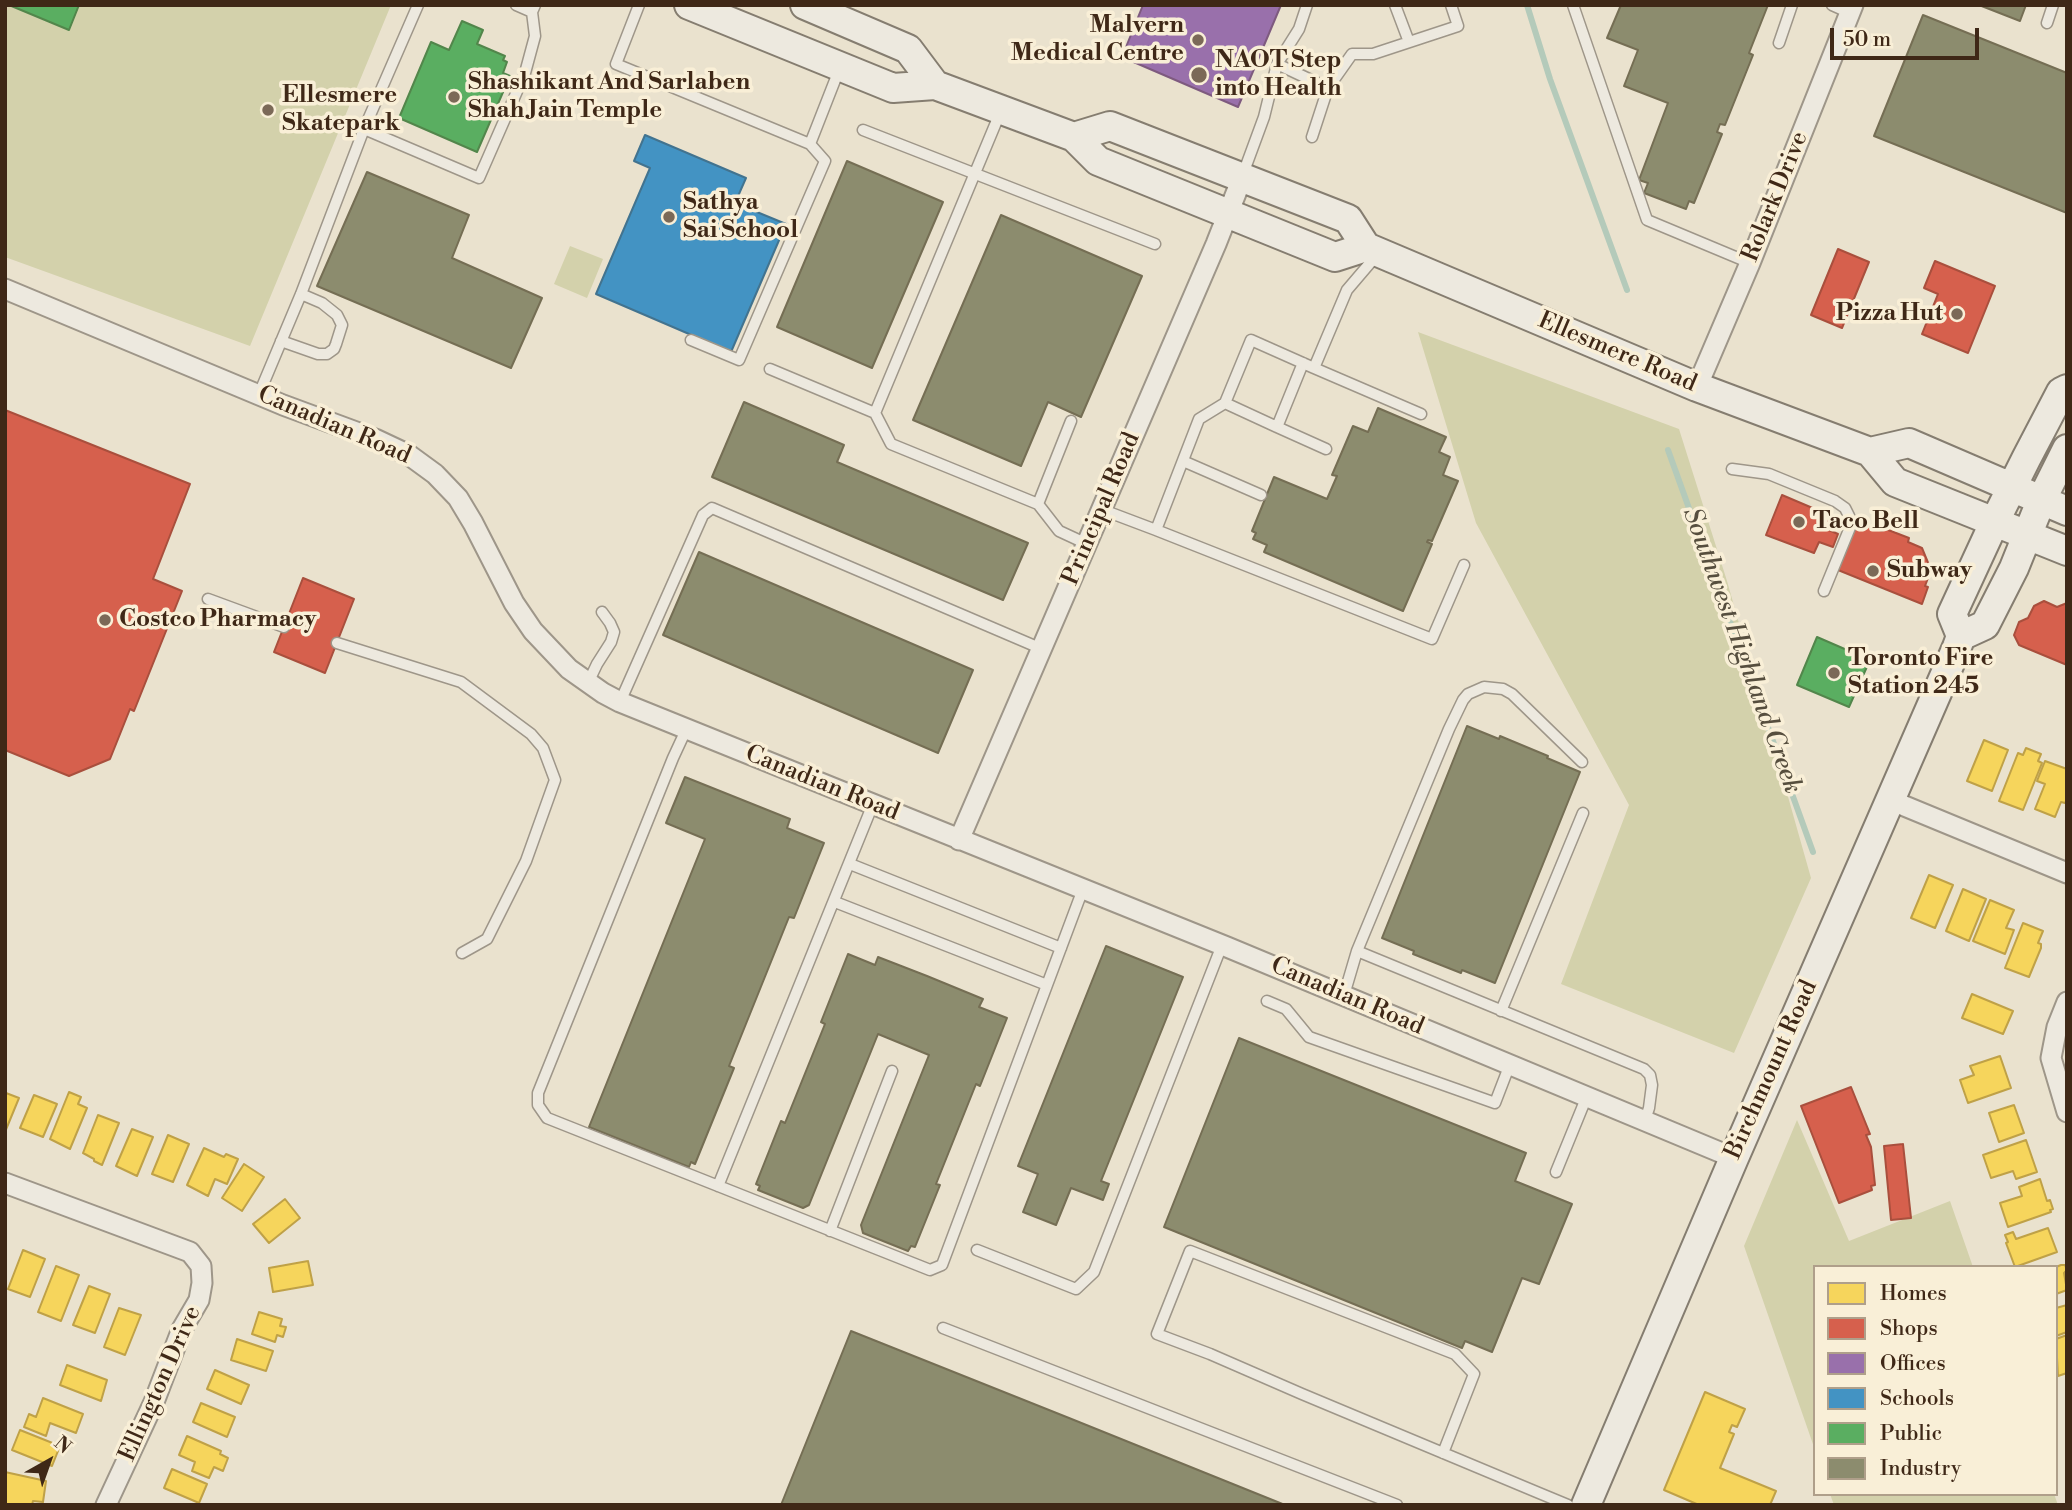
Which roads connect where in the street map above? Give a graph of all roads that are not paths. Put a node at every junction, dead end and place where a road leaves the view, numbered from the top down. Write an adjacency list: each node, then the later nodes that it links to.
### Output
1 (418, 5): 22 (lane)
2 (516, 5): 12 (lane)
3 (639, 5): 26 (lane)
4 (690, 5): 18 (main road)
5 (805, 5): 19 (main road)
6 (1307, 5): 17 (lane)
7 (1395, 5): 15 (lane)
8 (1451, 5): 15 (lane)
9 (1573, 5): 32 (lane)
10 (1792, 5): 16 (lane)
11 (2053, 5): 14 (lane)
12 (534, 8): 22 (lane)
13 (1845, 8): 32 (street, Rolark Drive)
14 (2047, 23)
15 (1409, 42): 20 (lane)
16 (1779, 43)
17 (1278, 64): 20 (lane); 28 (lane)
18 (841, 66): 19 (main road); 26 (lane)
19 (935, 85): 21 (main road)
20 (1328, 88): 25 (lane)
21 (1002, 110): 24 (main road); 27 (lane)
22 (364, 129): 34 (lane)
23 (863, 130): 27 (lane)
24 (1073, 137): 28 (main road); 29 (main road)
25 (1312, 137)
26 (810, 144): 35 (lane)
27 (976, 173): 30 (lane); 44 (lane)
28 (1242, 178): 29 (street, Principal Road); 31 (main road)
29 (1229, 213): 31 (main road); 57 (street, Principal Road)
30 (1155, 244)
31 (1372, 250): 38 (lane); 40 (main road, Ellesmere Road)
32 (1750, 263): 40 (street, Rolark Drive)
33 (5, 289): 42 (street, Canadian Road)
34 (301, 294): 36 (lane); 36 (lane)
35 (691, 340)
36 (281, 341): 42 (lane)
37 (1303, 363): 38 (lane); 43 (lane); 47 (lane)
38 (1314, 368): 45 (lane)
39 (770, 369): 44 (lane)
40 (1697, 387): 50 (main road, Ellesmere Road)
41 (2067, 389): 53 (main road)
42 (259, 394): 72 (street, Canadian Road)
43 (1225, 403): 47 (lane); 51 (lane)
44 (875, 413): 56 (lane)
45 (1421, 414)
46 (1070, 421): 56 (lane)
47 (1277, 427): 48 (lane)
48 (1326, 449)
49 (2067, 449): 55 (main road)
50 (1870, 452): 53 (main road); 59 (main road, Ellesmere Road)
51 (1183, 461): 54 (lane); 60 (lane)
52 (1732, 469): 65 (lane)
53 (2012, 488): 55 (main road); 59 (main road)
54 (1261, 495)
55 (2041, 501): 58 (main road); 61 (main road)
56 (1038, 504): 62 (lane)
57 (1103, 510): 60 (lane); 62 (street, Principal Road)
58 (2067, 511)
59 (1994, 523): 61 (main road, Ellesmere Road); 69 (main road)
60 (1156, 530): 64 (lane)
61 (2026, 535): 63 (main road, Ellesmere Road); 69 (main road)
62 (1087, 544): 71 (street, Principal Road)
63 (2067, 551)
64 (1464, 565)
65 (1824, 591)
66 (208, 599): 68 (lane)
67 (602, 611): 72 (lane)
68 (284, 627)
69 (1961, 636): 76 (main road, Birchmount Road)
70 (337, 643): 87 (lane)
71 (1042, 649): 73 (lane); 79 (street, Principal Road)
72 (588, 682): 73 (street, Canadian Road)
73 (620, 702): 74 (street, Canadian Road)
74 (686, 730): 77 (street, Canadian Road); 101 (lane)
75 (1582, 762): 86 (lane)
76 (1890, 800): 81 (street); 98 (main road, Birchmount Road)
77 (873, 804): 79 (street, Canadian Road); 80 (lane)
78 (1583, 813): 92 (lane)
79 (959, 840): 82 (street, Canadian Road)
80 (850, 864): 83 (lane); 85 (lane)
81 (2067, 873)
82 (1083, 889): 84 (street, Canadian Road); 85 (lane)
83 (835, 902): 88 (lane); 101 (lane)
84 (1222, 945): 89 (street, Canadian Road); 103 (lane)
85 (1060, 948): 88 (lane)
86 (1357, 951): 89 (lane); 92 (lane)
87 (462, 953)
88 (1047, 985): 102 (lane)
89 (1344, 995): 93 (street, Canadian Road)
90 (1267, 1001): 93 (lane)
91 (2067, 1002): 96 (street)
92 (1501, 1010): 97 (lane)
93 (1510, 1064): 95 (street, Canadian Road)
94 (892, 1072): 102 (lane)
95 (1587, 1096): 97 (street, Canadian Road); 99 (lane)
96 (2067, 1112)
97 (1645, 1120): 98 (street, Canadian Road)
98 (1734, 1158): 109 (main road, Birchmount Road)
99 (1556, 1172)
100 (5, 1182): 106 (street, Ellington Drive)
101 (718, 1186): 102 (lane)
102 (830, 1231)
103 (977, 1250)
104 (943, 1328): 107 (lane)
105 (1443, 1453): 105 (lane); 108 (lane)
106 (106, 1505)
107 (1397, 1505)
108 (1568, 1505)
109 (1586, 1505)

